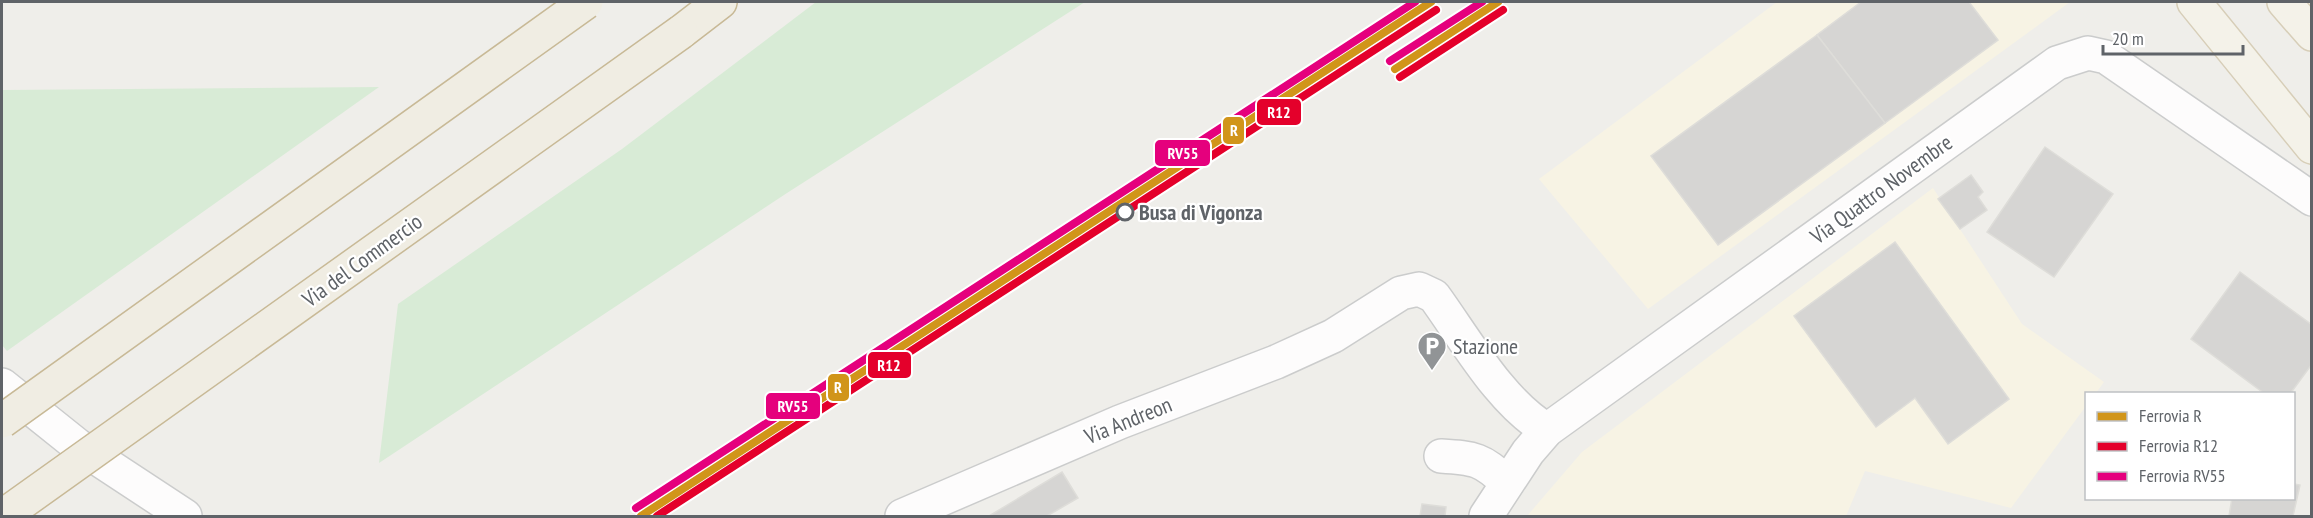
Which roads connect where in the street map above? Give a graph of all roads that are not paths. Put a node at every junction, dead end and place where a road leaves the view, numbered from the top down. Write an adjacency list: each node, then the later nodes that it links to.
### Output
1 (586, 2): 9 (highway, bridge)
2 (720, 2): 13 (highway, Via del Commercio, bridge)
3 (2194, 2): 6 (main road)
4 (2284, 2): 5 (main road)
5 (2312, 34)
6 (2312, 147)
7 (2312, 199): 10 (street, Via Quattro Novembre)
8 (2, 385): 14 (street)
9 (2, 421)
10 (1547, 430): 12 (street, Via Quattro Novembre); 15 (street, Via Andreon)
11 (1441, 456): 12 (street)
12 (1507, 483): 16 (street, Via Quattro Novembre)
13 (3, 516)
14 (185, 516)
15 (902, 516)
16 (1486, 516)

